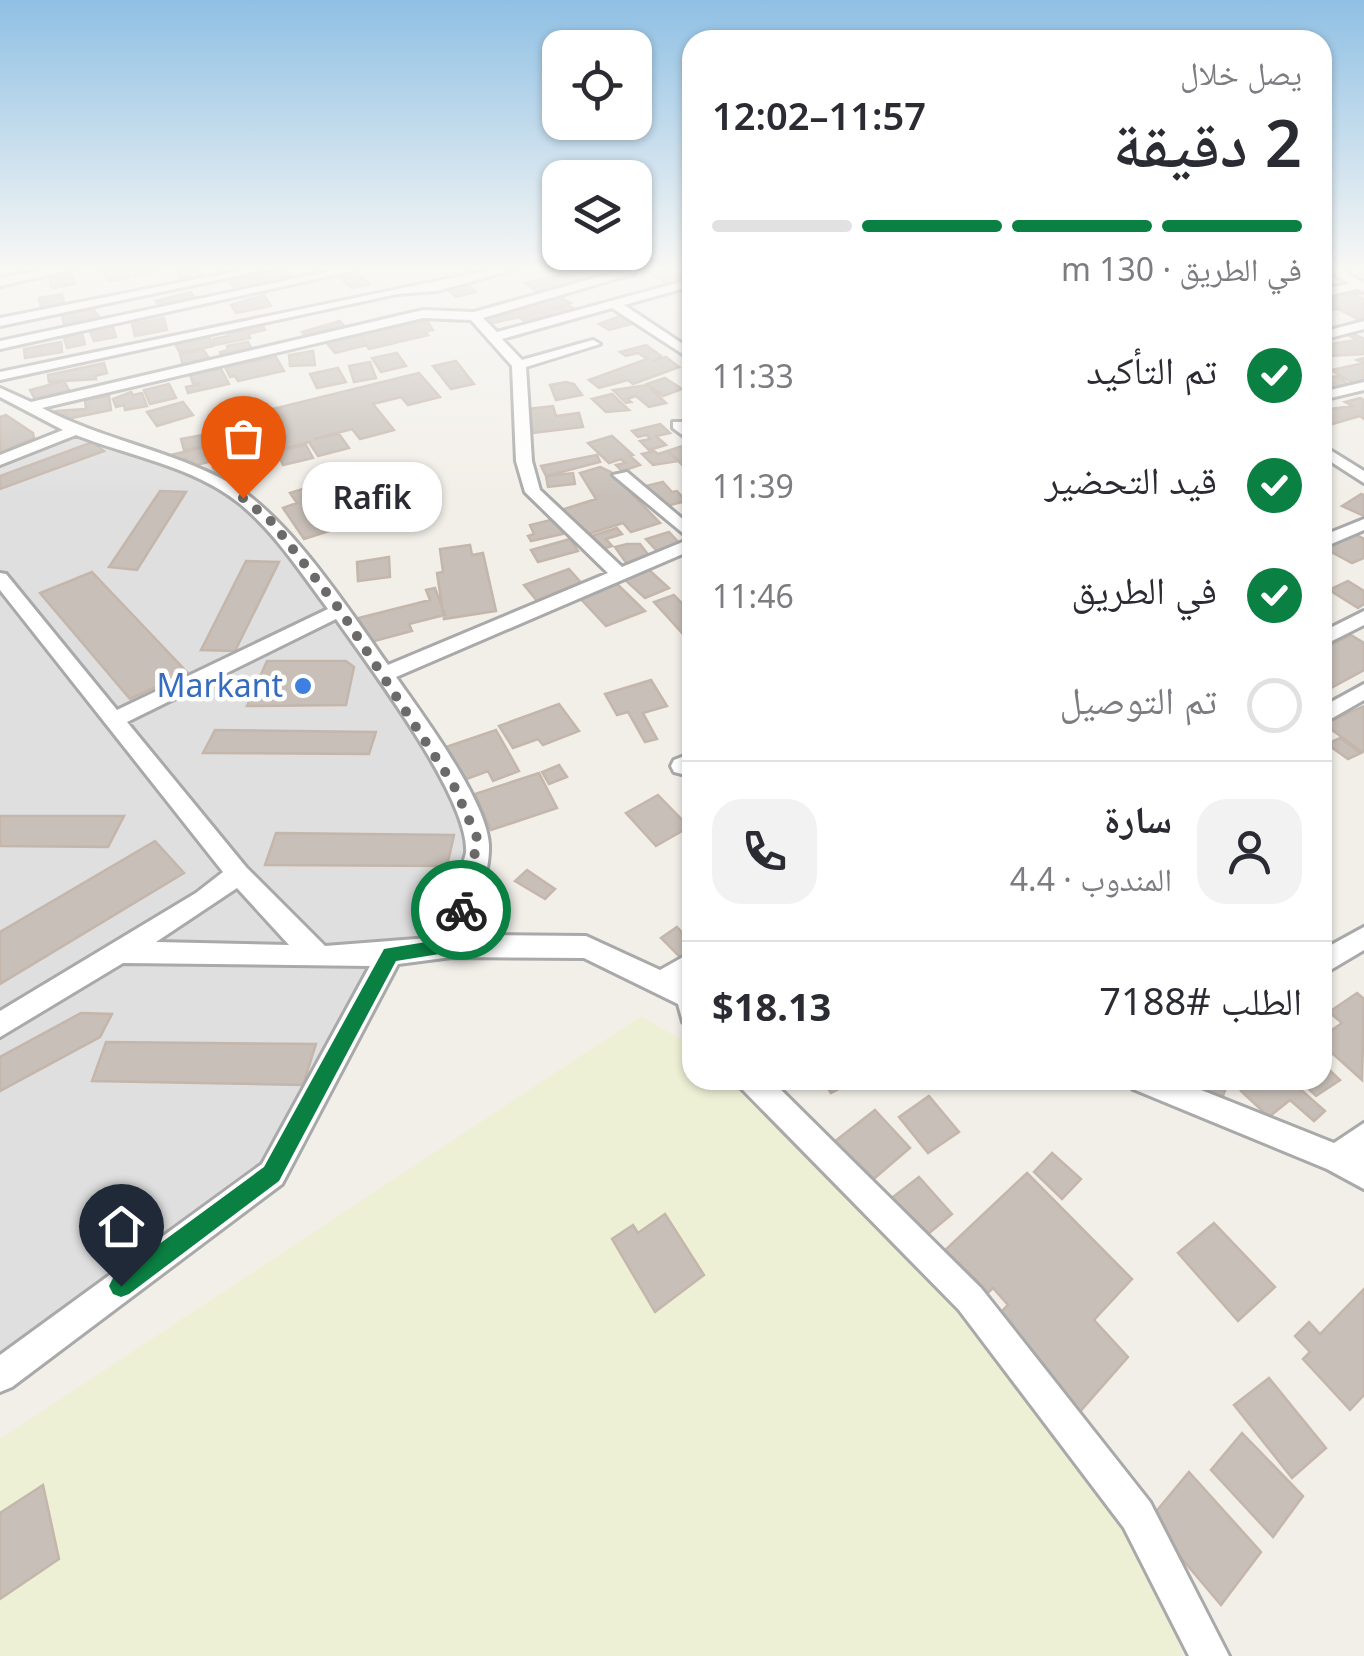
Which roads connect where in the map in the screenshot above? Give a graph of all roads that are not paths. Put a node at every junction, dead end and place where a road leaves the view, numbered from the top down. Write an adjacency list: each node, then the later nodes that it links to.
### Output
1 (146, 344): 6 (street)
2 (295, 344): 10 (street)
3 (500, 344): 5 (street)
4 (592, 344): 5 (street)
5 (519, 365): 23 (street)
6 (0, 376)
7 (1364, 386): 9 (street)
8 (0, 392): 10 (street)
9 (1332, 394)
10 (30, 407): 13 (street)
11 (678, 425): 12 (street)
12 (682, 429)
13 (76, 430): 15 (street); 25 (street)
14 (1332, 453): 16 (street)
15 (0, 460)
16 (1356, 463): 18 (street)
17 (622, 475): 20 (street)
18 (1364, 478)
19 (1364, 524): 21 (street)
20 (682, 526)
21 (1332, 538)
22 (682, 548): 23 (street)
23 (618, 572): 28 (street)
24 (2, 584): 31 (street)
25 (340, 610): 28 (street); 31 (street)
26 (1364, 617): 27 (street)
27 (1332, 635)
28 (384, 674): 34 (street)
29 (1364, 691): 30 (street)
30 (1332, 711)
31 (115, 720): 32 (street)
32 (238, 874): 35 (street); 37 (street)
33 (1364, 937): 38 (street)
34 (452, 946): 36 (street); 40 (street)
35 (118, 952): 37 (street); 42 (street)
36 (390, 954): 37 (street); 48 (street)
37 (320, 957)
38 (1332, 958)
39 (682, 970): 40 (street)
40 (662, 984): 41 (street)
41 (682, 993)
42 (0, 1025)
43 (762, 1090): 49 (street)
44 (1168, 1090): 46 (street)
45 (1364, 1137): 46 (street)
46 (1337, 1159): 47 (street)
47 (1364, 1174)
48 (0, 1375)
49 (1210, 1656)

